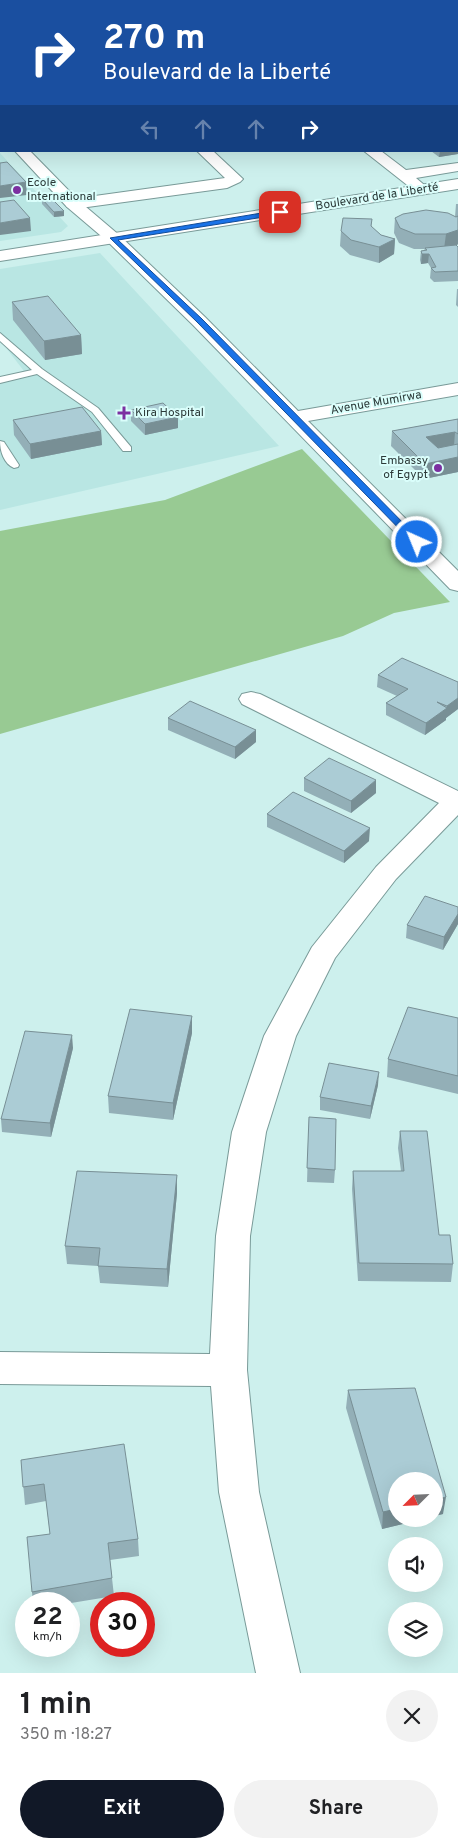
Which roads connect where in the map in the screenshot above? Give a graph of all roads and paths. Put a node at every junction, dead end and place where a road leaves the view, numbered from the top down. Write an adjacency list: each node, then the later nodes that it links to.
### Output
1 (23, 152): 8 (main road)
2 (205, 152): 8 (main road)
3 (372, 152): 5 (main road)
4 (458, 167): 5 (main road)
5 (404, 175): 7 (main road)
6 (458, 184): 7 (main road, Boulevard de la Liberté)
7 (421, 190): 9 (main road, Boulevard de la Liberté)
8 (73, 204): 9 (main road)
9 (113, 238): 10 (main road, Boulevard de la Liberté); 15 (main road)
10 (0, 256)
11 (0, 336): 12 (lane)
12 (39, 371): 13 (lane); 17 (lane)
13 (0, 380)
14 (458, 389): 15 (main road, Avenue Mumirwa)
15 (295, 417): 19 (main road)
16 (0, 444): 18 (lane)
17 (127, 449)
18 (14, 465)
19 (458, 584)
20 (251, 699): 21 (main road)
21 (456, 800): 23 (main road)
22 (0, 1368): 23 (main road)
23 (228, 1370): 24 (main road)
24 (278, 1673)

